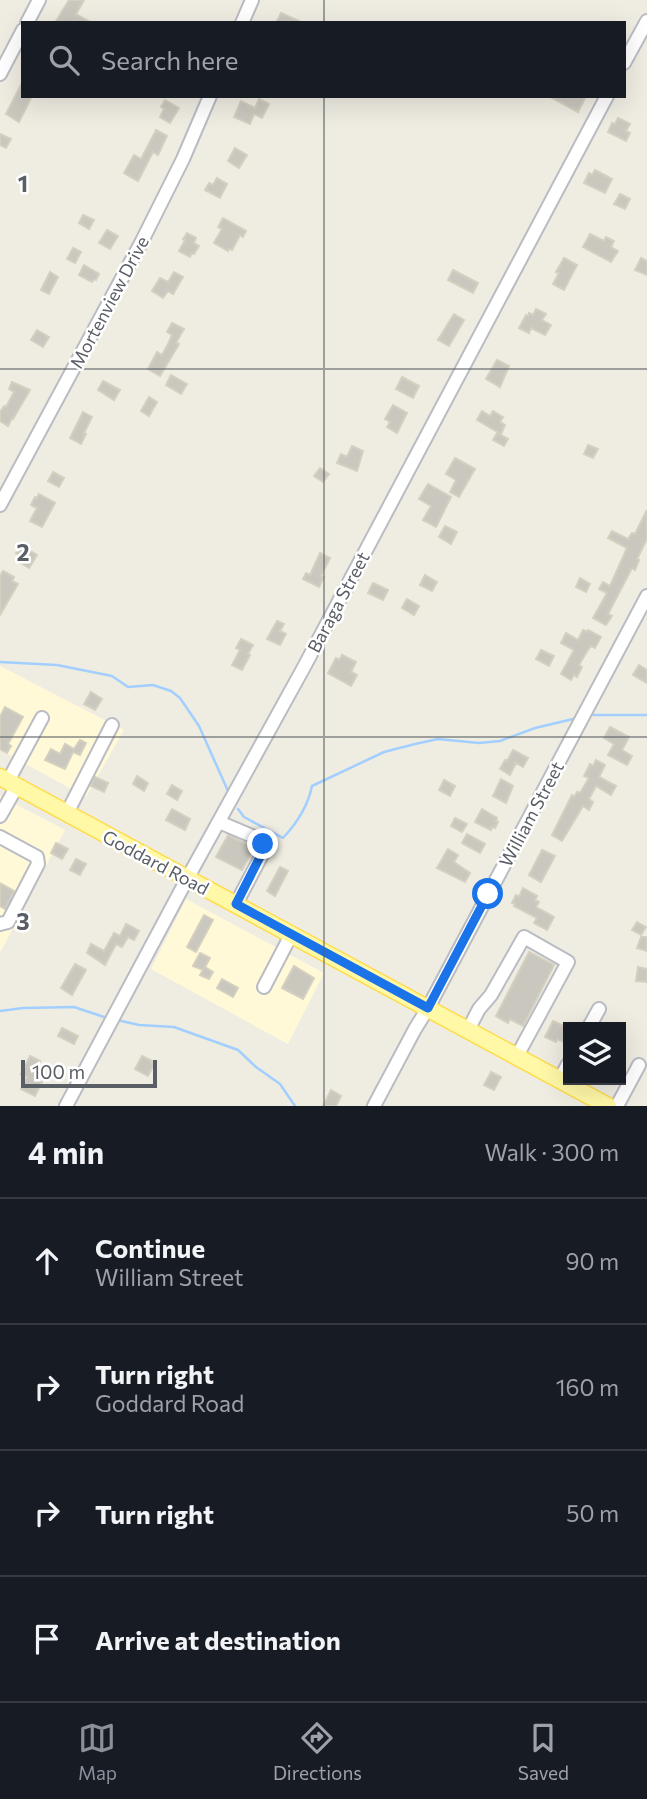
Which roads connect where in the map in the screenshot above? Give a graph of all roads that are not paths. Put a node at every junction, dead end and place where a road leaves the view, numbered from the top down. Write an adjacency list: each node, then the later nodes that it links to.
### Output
1 (39, 0): 4 (street)
2 (252, 0): 5 (street)
3 (647, 20): 7 (street)
4 (28, 21)
5 (243, 21)
6 (21, 34): 8 (street)
7 (626, 59)
8 (0, 74)
9 (209, 98): 11 (street, Mortenview Drive)
10 (606, 98): 18 (street, Baraga Street)
11 (0, 505)
12 (647, 596): 25 (street, William Street)
13 (42, 718): 15 (street)
14 (112, 725): 16 (street)
15 (8, 781): 16 (main road, Goddard Road); 17 (street)
16 (66, 813): 20 (main road, Goddard Road)
17 (0, 817)
18 (219, 822): 20 (street, Baraga Street); 21 (street)
19 (0, 837): 22 (street)
20 (187, 878): 21 (main road, Goddard Road); 33 (street, Baraga Street)
21 (236, 904): 23 (main road, Goddard Road)
22 (0, 924)
23 (291, 935): 24 (street); 25 (main road, Goddard Road)
24 (264, 986)
25 (428, 1008): 28 (main road, Goddard Road); 34 (street, William Street)
26 (599, 1009): 27 (street)
27 (592, 1022)
28 (468, 1030): 29 (main road, Goddard Road); 29 (street)
29 (517, 1056): 32 (main road, Goddard Road)
30 (639, 1065): 36 (street)
31 (563, 1073): 32 (street)
32 (560, 1079): 35 (main road, Goddard Road)
33 (66, 1106)
34 (374, 1106)
35 (608, 1106)
36 (617, 1106)

